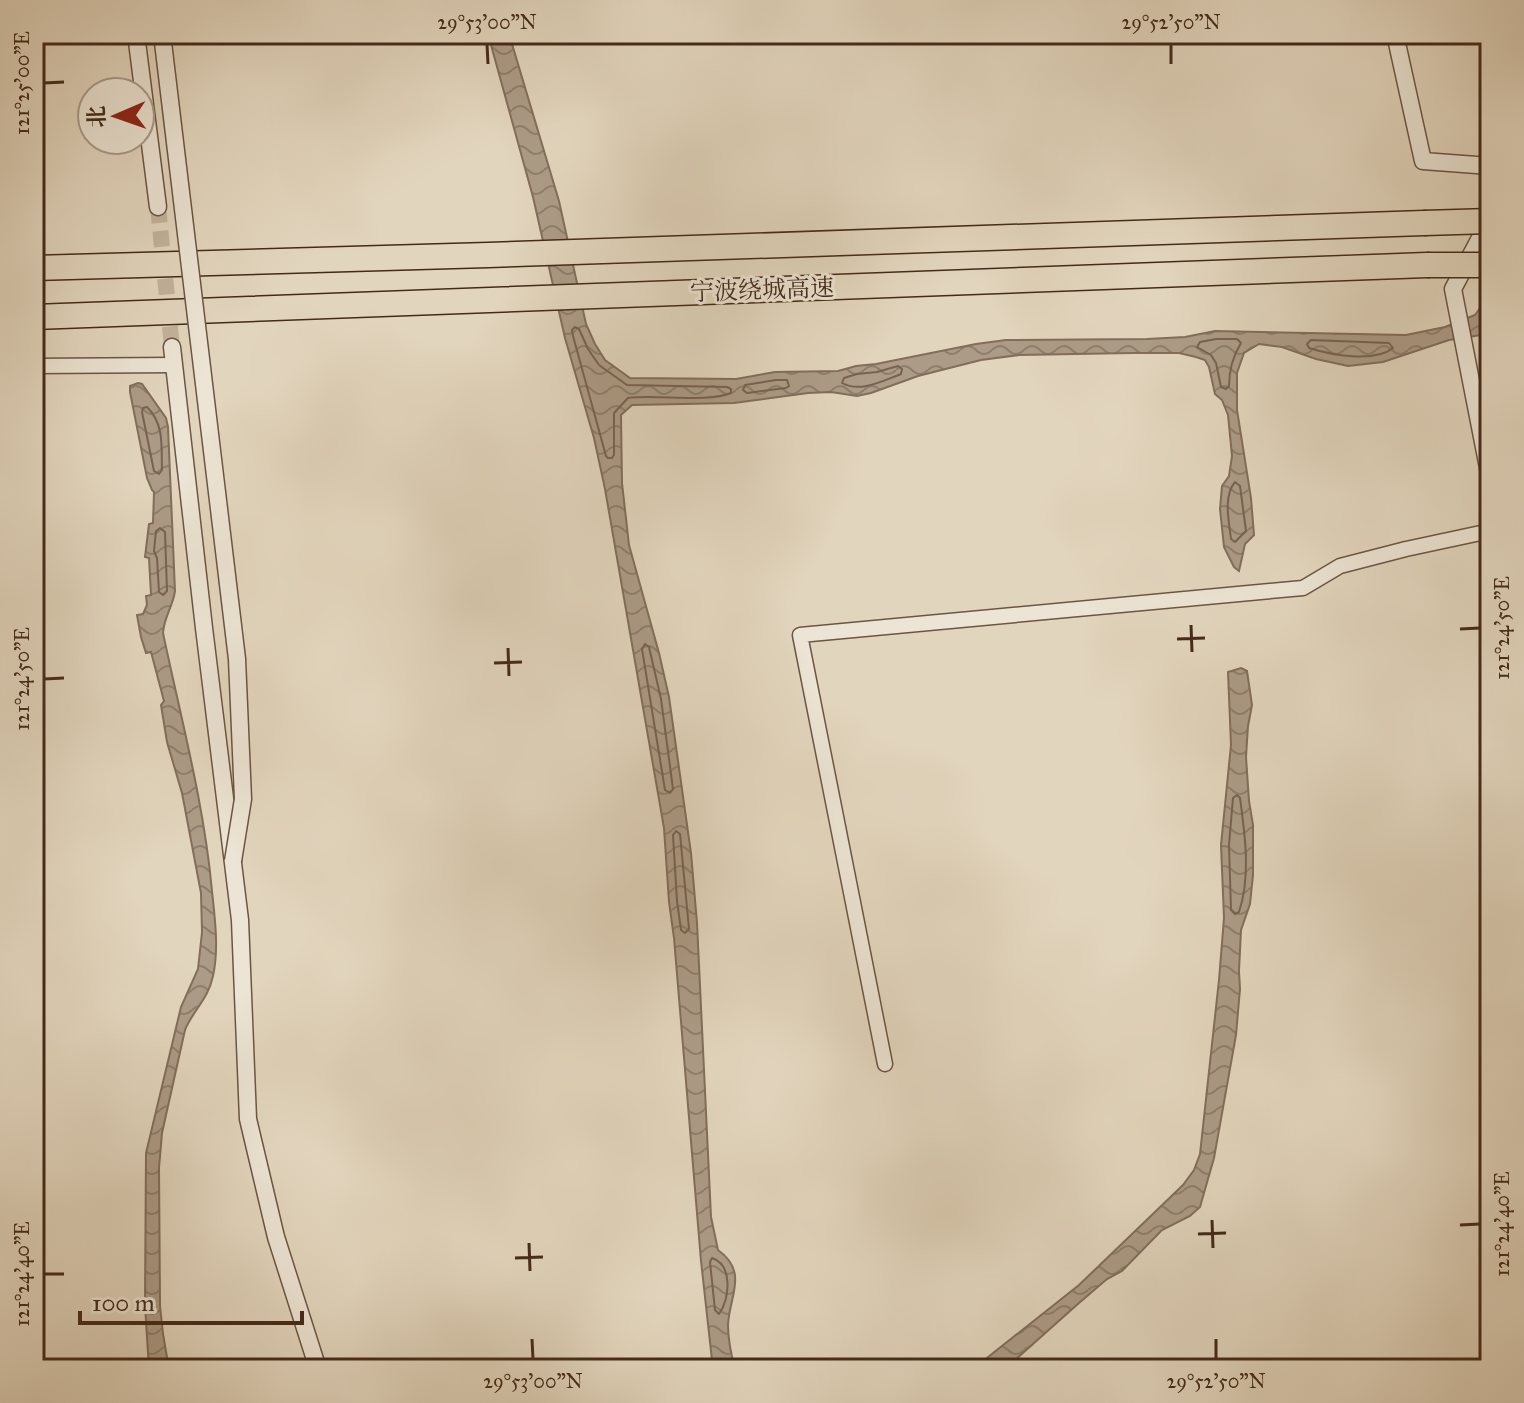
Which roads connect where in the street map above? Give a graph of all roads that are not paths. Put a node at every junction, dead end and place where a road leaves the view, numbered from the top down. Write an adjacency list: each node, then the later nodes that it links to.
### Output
1 (136, 34): 5 (street)
2 (162, 34): 15 (street, bridge)
3 (1395, 34): 4 (street)
4 (1490, 166)
5 (158, 207)
6 (1490, 220): 8 (highway, 宁波绕城高速, bridge); 13 (street)
7 (1490, 265): 9 (highway, 宁波绕城高速, bridge)
8 (34, 268)
9 (34, 317)
10 (172, 347): 11 (street)
11 (174, 365): 12 (street); 15 (street)
12 (34, 366)
13 (1490, 478)
14 (1490, 531): 16 (street)
15 (233, 861): 17 (street)
16 (885, 1064)
17 (318, 1369)

